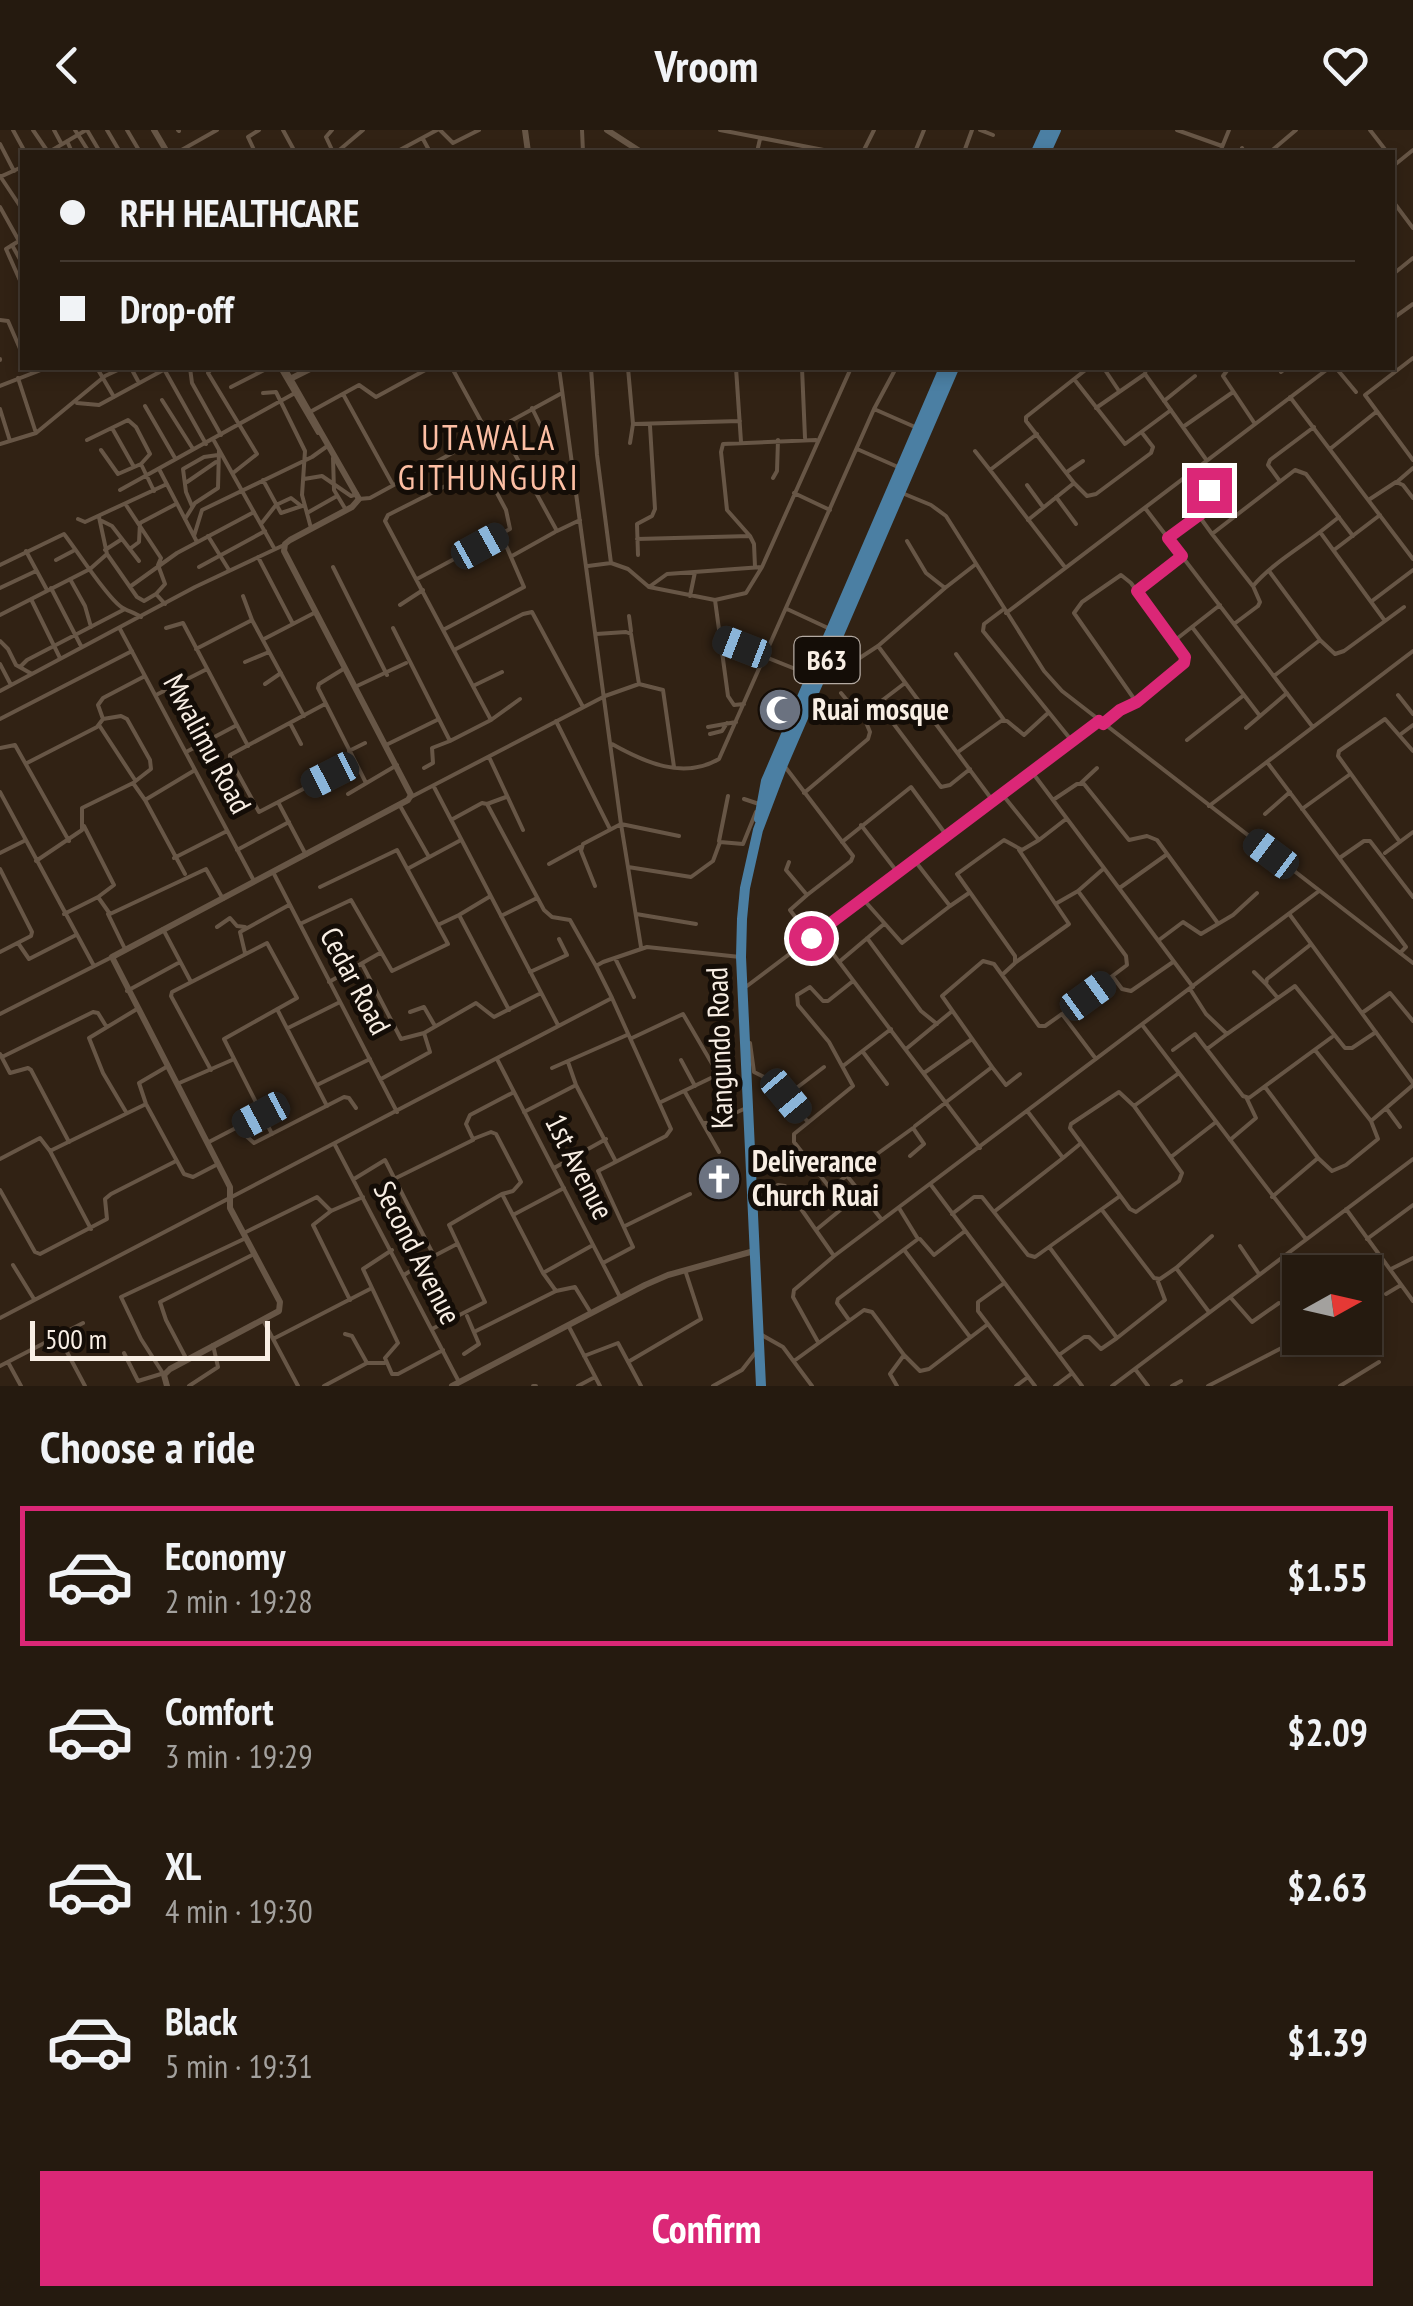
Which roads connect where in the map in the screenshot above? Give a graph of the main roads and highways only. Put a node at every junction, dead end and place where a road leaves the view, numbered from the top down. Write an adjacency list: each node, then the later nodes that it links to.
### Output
1 (943, 370): 3 (highway, Kangundo Road / B63)
2 (953, 370): 3 (highway, Kangundo Road / B63)
3 (903, 472): 4 (highway, Kangundo Road / B63); 4 (highway, Kangundo Road / B63)
4 (814, 682): 5 (highway, Kangundo Road / B63); 5 (highway, Kangundo Road / B63)
5 (771, 782): 6 (highway, Kangundo Road / B63); 6 (highway, Kangundo Road / B63)
6 (758, 830): 7 (highway, Kangundo Road / B63)
7 (761, 1386)

